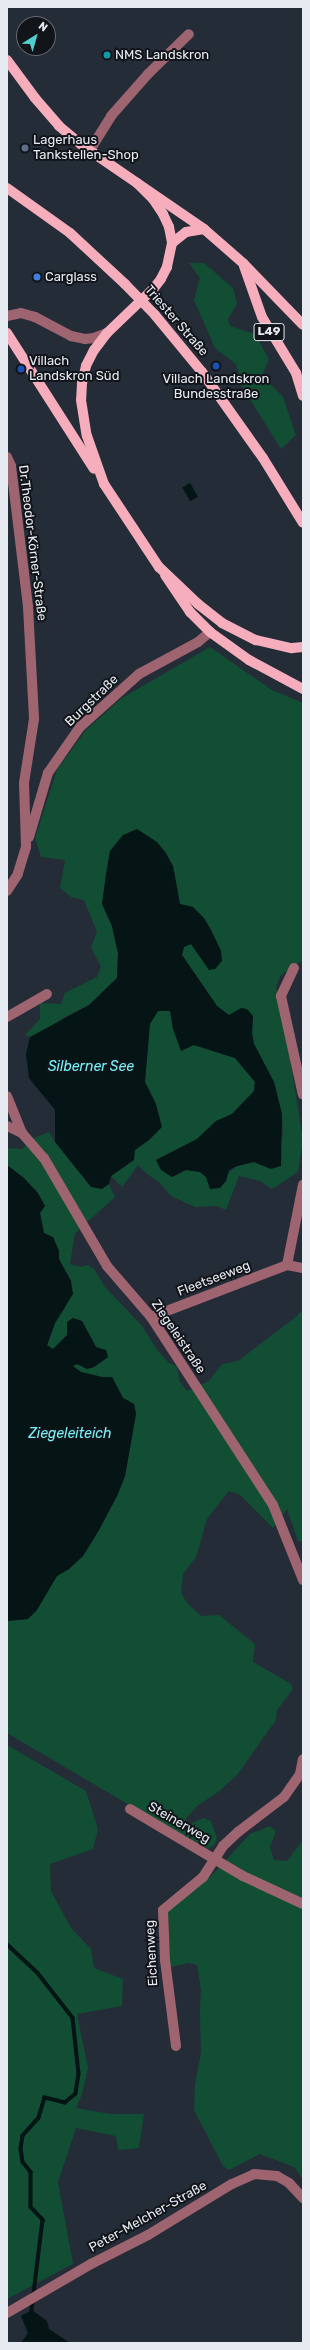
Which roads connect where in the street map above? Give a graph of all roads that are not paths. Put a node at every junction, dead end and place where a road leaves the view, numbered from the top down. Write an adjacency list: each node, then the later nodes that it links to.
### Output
1 (189, 34): 3 (street)
2 (9, 67): 3 (main road, L49)
3 (90, 150): 4 (main road, L49)
4 (137, 183): 6 (main road, L49); 7 (main road, L49)
5 (7, 188): 16 (main road, Triester Straße, bridge)
6 (204, 229): 7 (main road); 8 (main road, L49)
7 (172, 244): 11 (main road, L49)
8 (243, 263): 10 (main road, L49); 13 (main road, L49)
9 (7, 316): 11 (street)
10 (303, 325)
11 (107, 332): 15 (main road, L49)
12 (7, 333): 15 (main road)
13 (303, 396)
14 (7, 457): 21 (street, Dr.Theodor-Körner-Straße)
15 (104, 484): 17 (main road, L49)
16 (303, 523)
17 (160, 567): 18 (main road); 19 (main road, L49)
18 (210, 632): 20 (main road); 21 (street, Burgstraße)
19 (303, 646)
20 (303, 689)
21 (26, 847): 22 (street, Dr.Theodor-Körner-Straße)
22 (7, 891)
23 (294, 968): 26 (street)
24 (47, 994): 25 (street)
25 (7, 1018)
26 (303, 1095)
27 (7, 1096): 29 (street)
28 (7, 1126): 29 (street, Ziegeleistraße)
29 (22, 1133): 33 (street, Ziegeleistraße)
30 (303, 1185): 31 (street)
31 (287, 1265): 32 (street); 33 (street, Fleetseeweg)
32 (303, 1268)
33 (150, 1317): 34 (street, Ziegeleistraße)
34 (303, 1580)
35 (303, 1759): 37 (street)
36 (130, 1809): 37 (street, Steinerweg)
37 (216, 1859): 38 (street); 39 (street, Eichenweg)
38 (303, 1904)
39 (176, 2046)
40 (303, 2198): 41 (street, Peter-Melcher-Straße)
41 (7, 2313)

